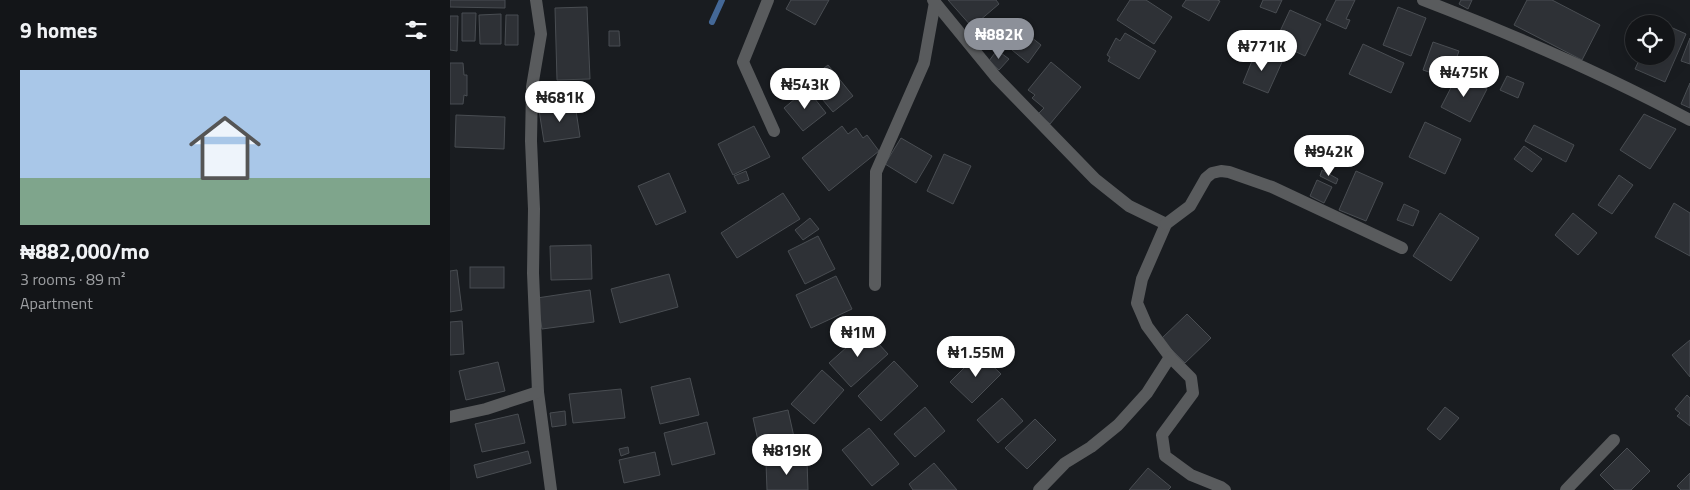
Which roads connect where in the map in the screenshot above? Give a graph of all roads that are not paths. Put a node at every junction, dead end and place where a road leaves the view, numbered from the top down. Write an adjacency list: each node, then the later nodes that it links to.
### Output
1 (536, 0): 11 (street)
2 (768, 0): 6 (street)
3 (1423, 0): 5 (street)
4 (934, 1): 7 (street); 9 (street)
5 (1690, 120)
6 (774, 131)
7 (1166, 224): 8 (street); 10 (street)
8 (1402, 248)
9 (875, 285)
10 (1170, 357): 15 (street); 16 (street)
11 (538, 392): 12 (street); 14 (street)
12 (450, 417)
13 (1614, 440): 17 (street)
14 (551, 490)
15 (1039, 490)
16 (1225, 490)
17 (1566, 490)

